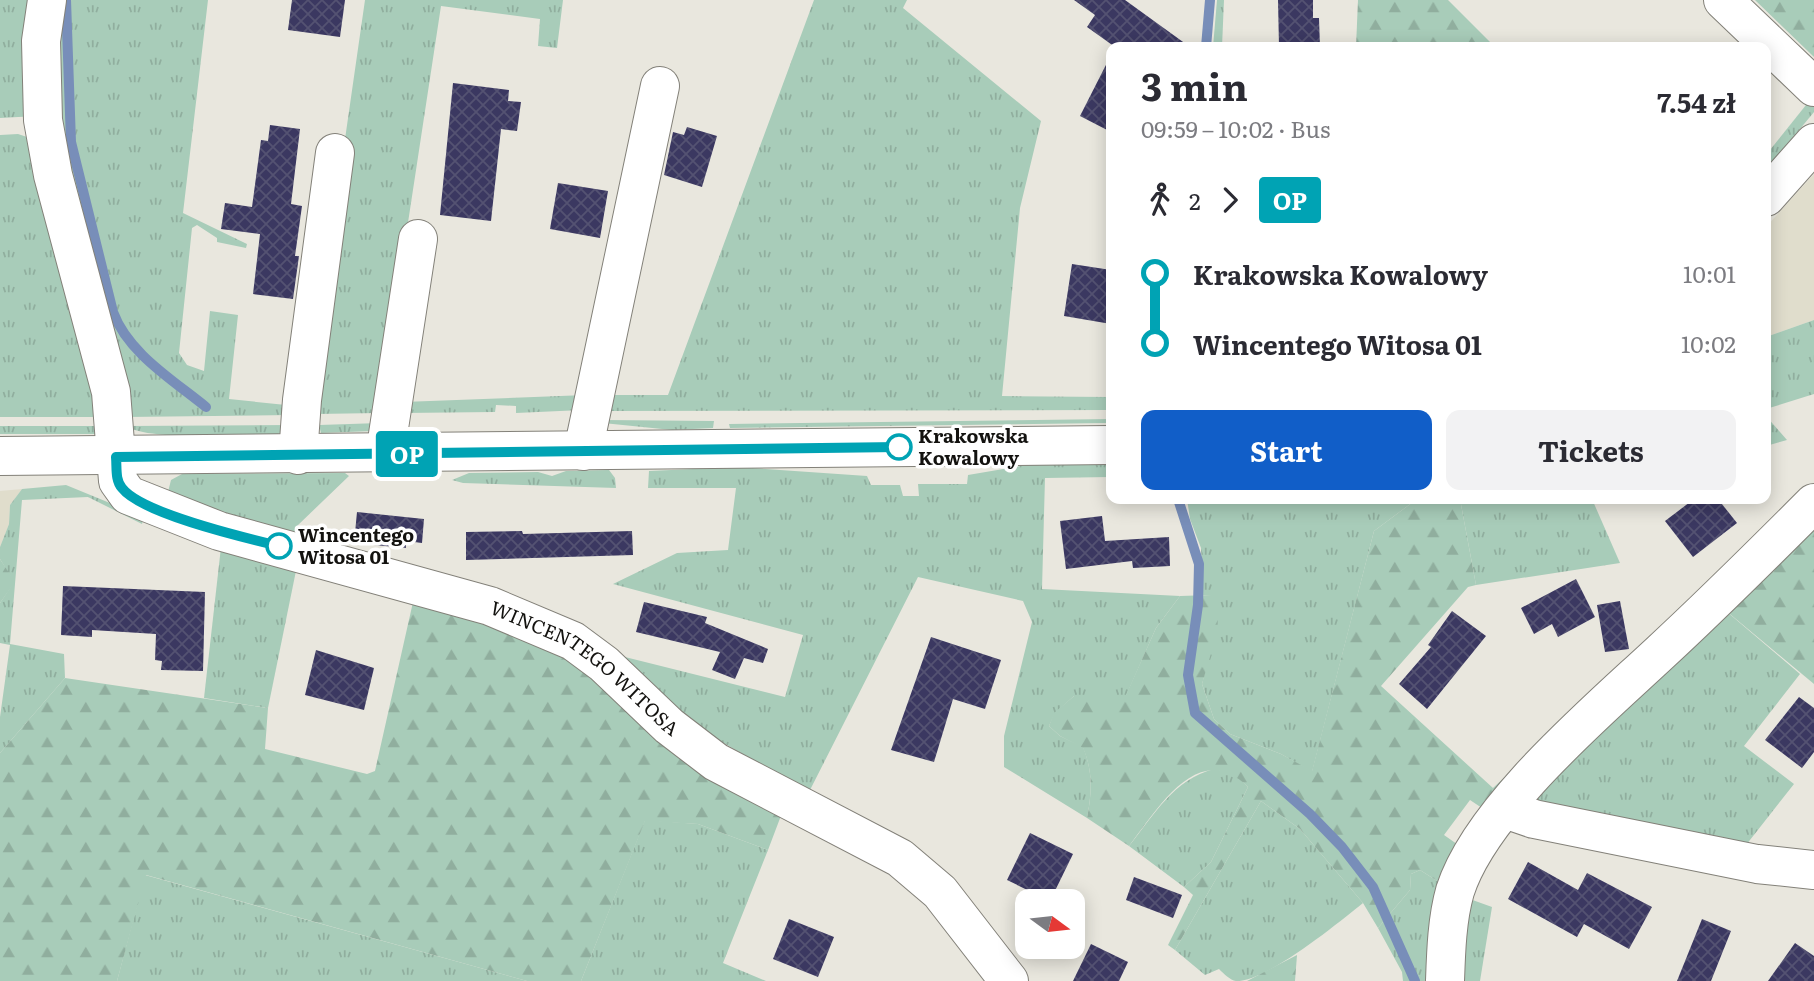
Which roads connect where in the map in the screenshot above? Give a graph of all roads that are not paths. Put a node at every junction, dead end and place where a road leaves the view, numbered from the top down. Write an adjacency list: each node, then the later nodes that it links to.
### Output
1 (47, 0): 16 (street)
2 (1723, 0): 3 (street)
3 (1767, 42)
4 (1771, 46): 6 (street)
5 (660, 86): 12 (street)
6 (1814, 87)
7 (1814, 143): 9 (street)
8 (335, 153): 14 (street)
9 (1771, 191)
10 (418, 239): 13 (street)
11 (1106, 445): 12 (street)
12 (583, 451): 13 (street)
13 (385, 454): 14 (street)
14 (298, 455): 16 (street)
15 (0, 456): 16 (street)
16 (116, 457): 20 (street, WINCENTEGO WITOSA)
17 (1814, 503): 18 (street)
18 (1505, 809): 19 (street); 21 (street)
19 (1814, 870)
20 (1009, 981)
21 (1446, 981)

